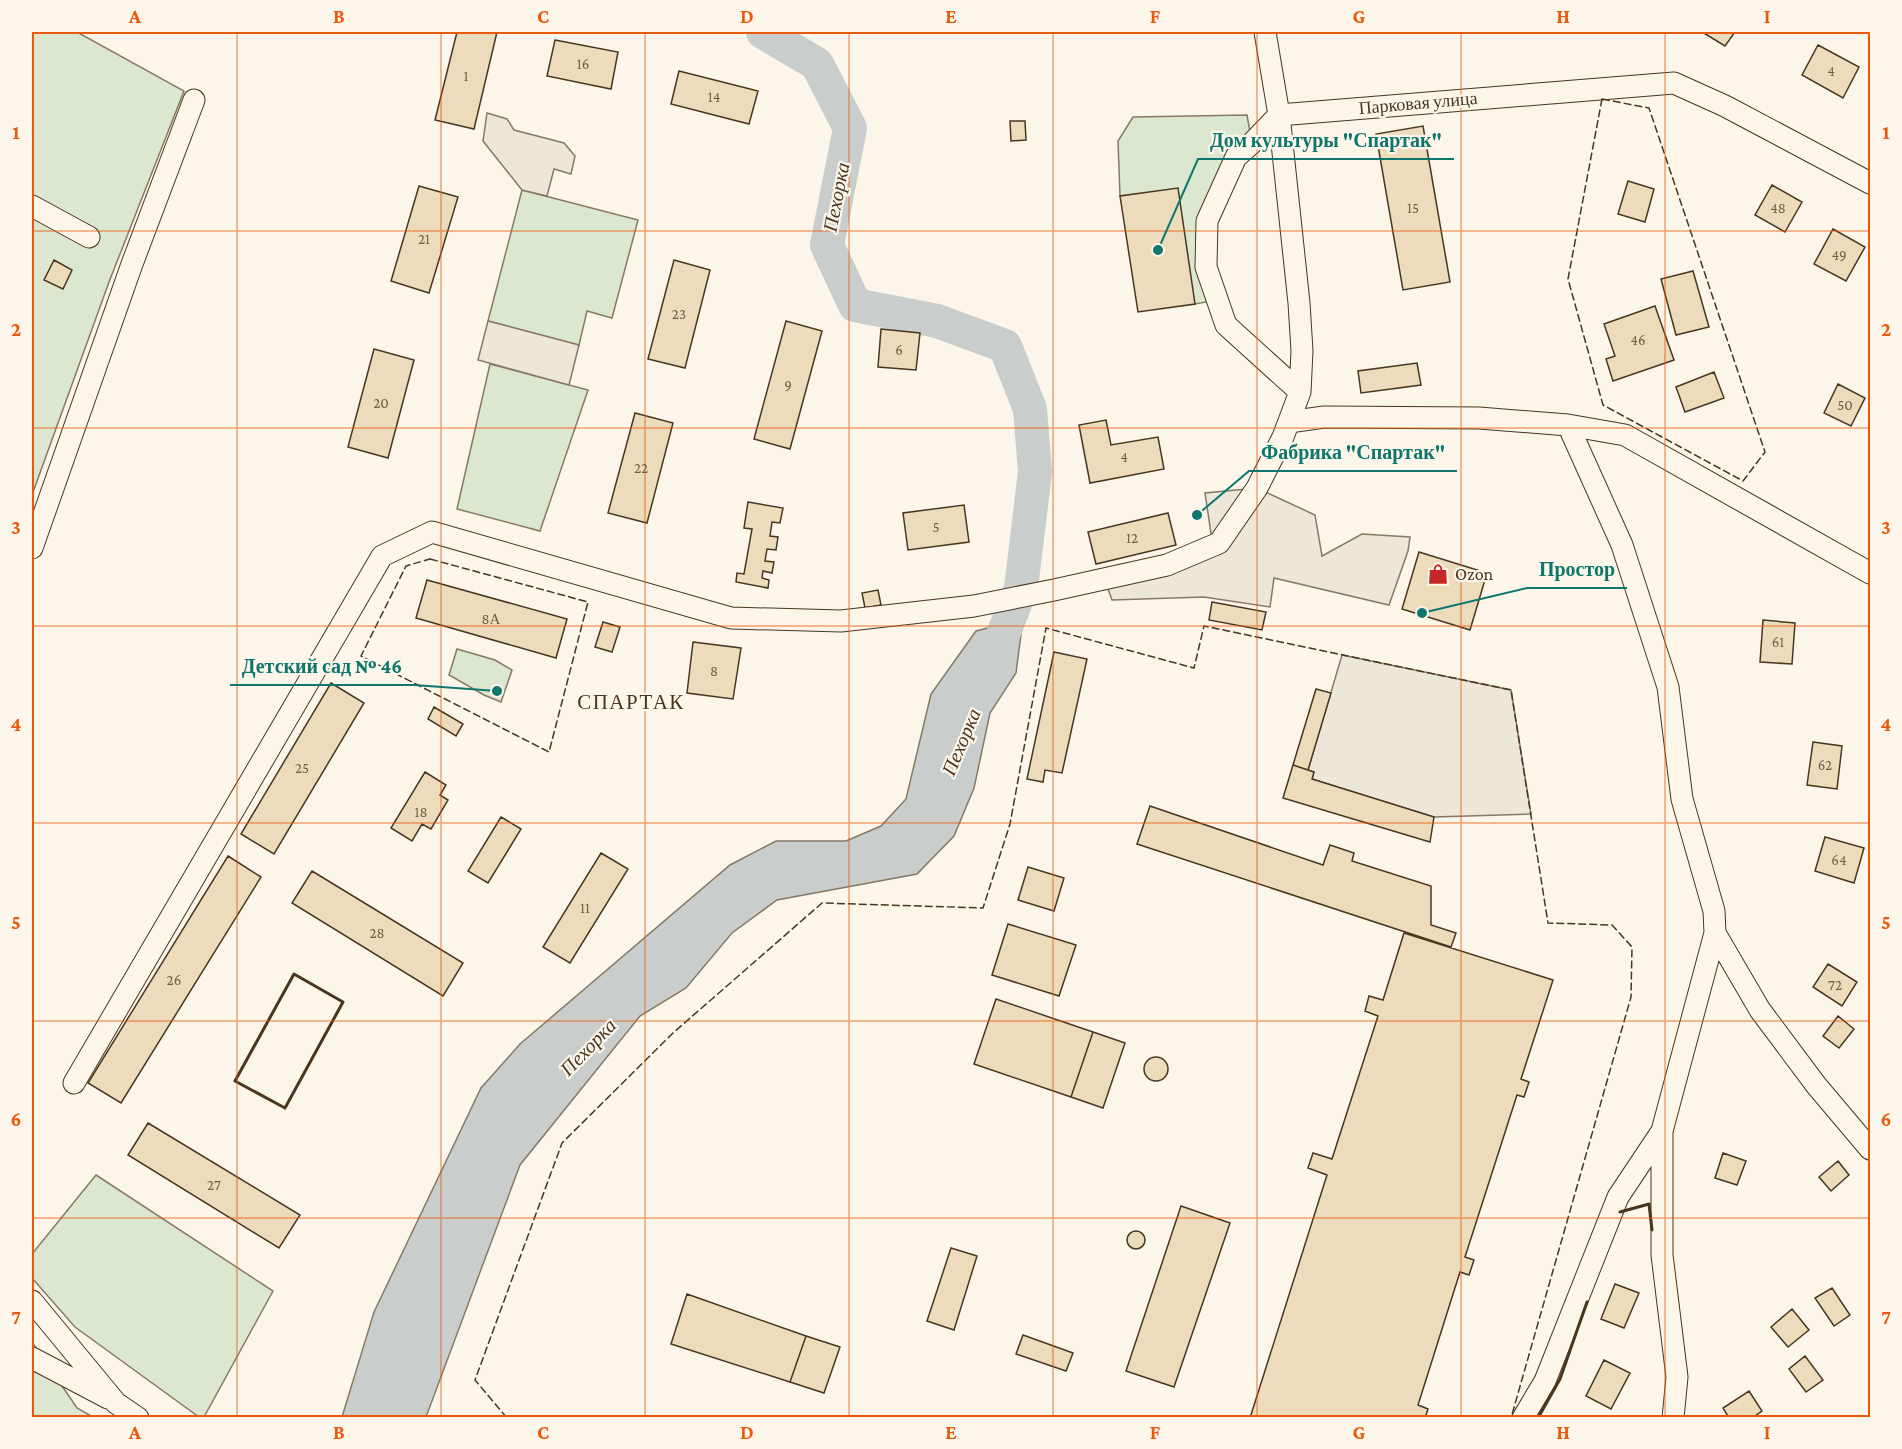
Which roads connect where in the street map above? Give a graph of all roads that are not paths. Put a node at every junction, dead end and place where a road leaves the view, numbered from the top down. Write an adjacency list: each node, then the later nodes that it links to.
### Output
1 (1265, 32): 3 (street)
2 (194, 100): 10 (street)
3 (1279, 114): 4 (street, Парковая улица); 7 (street); 7 (street)
4 (1870, 183)
5 (32, 206): 6 (street)
6 (89, 237)
7 (1300, 392): 8 (street)
8 (1289, 422): 9 (street); 13 (street)
9 (1568, 425): 11 (street); 12 (street)
10 (32, 548)
11 (1870, 573)
12 (1715, 933): 14 (street); 15 (street)
13 (74, 1083)
14 (1662, 1131): 20 (street); 21 (street)
15 (1870, 1149)
16 (32, 1301): 18 (street)
17 (32, 1358): 18 (street)
18 (116, 1403): 19 (street)
19 (138, 1418)
20 (1523, 1418)
21 (1673, 1418)

